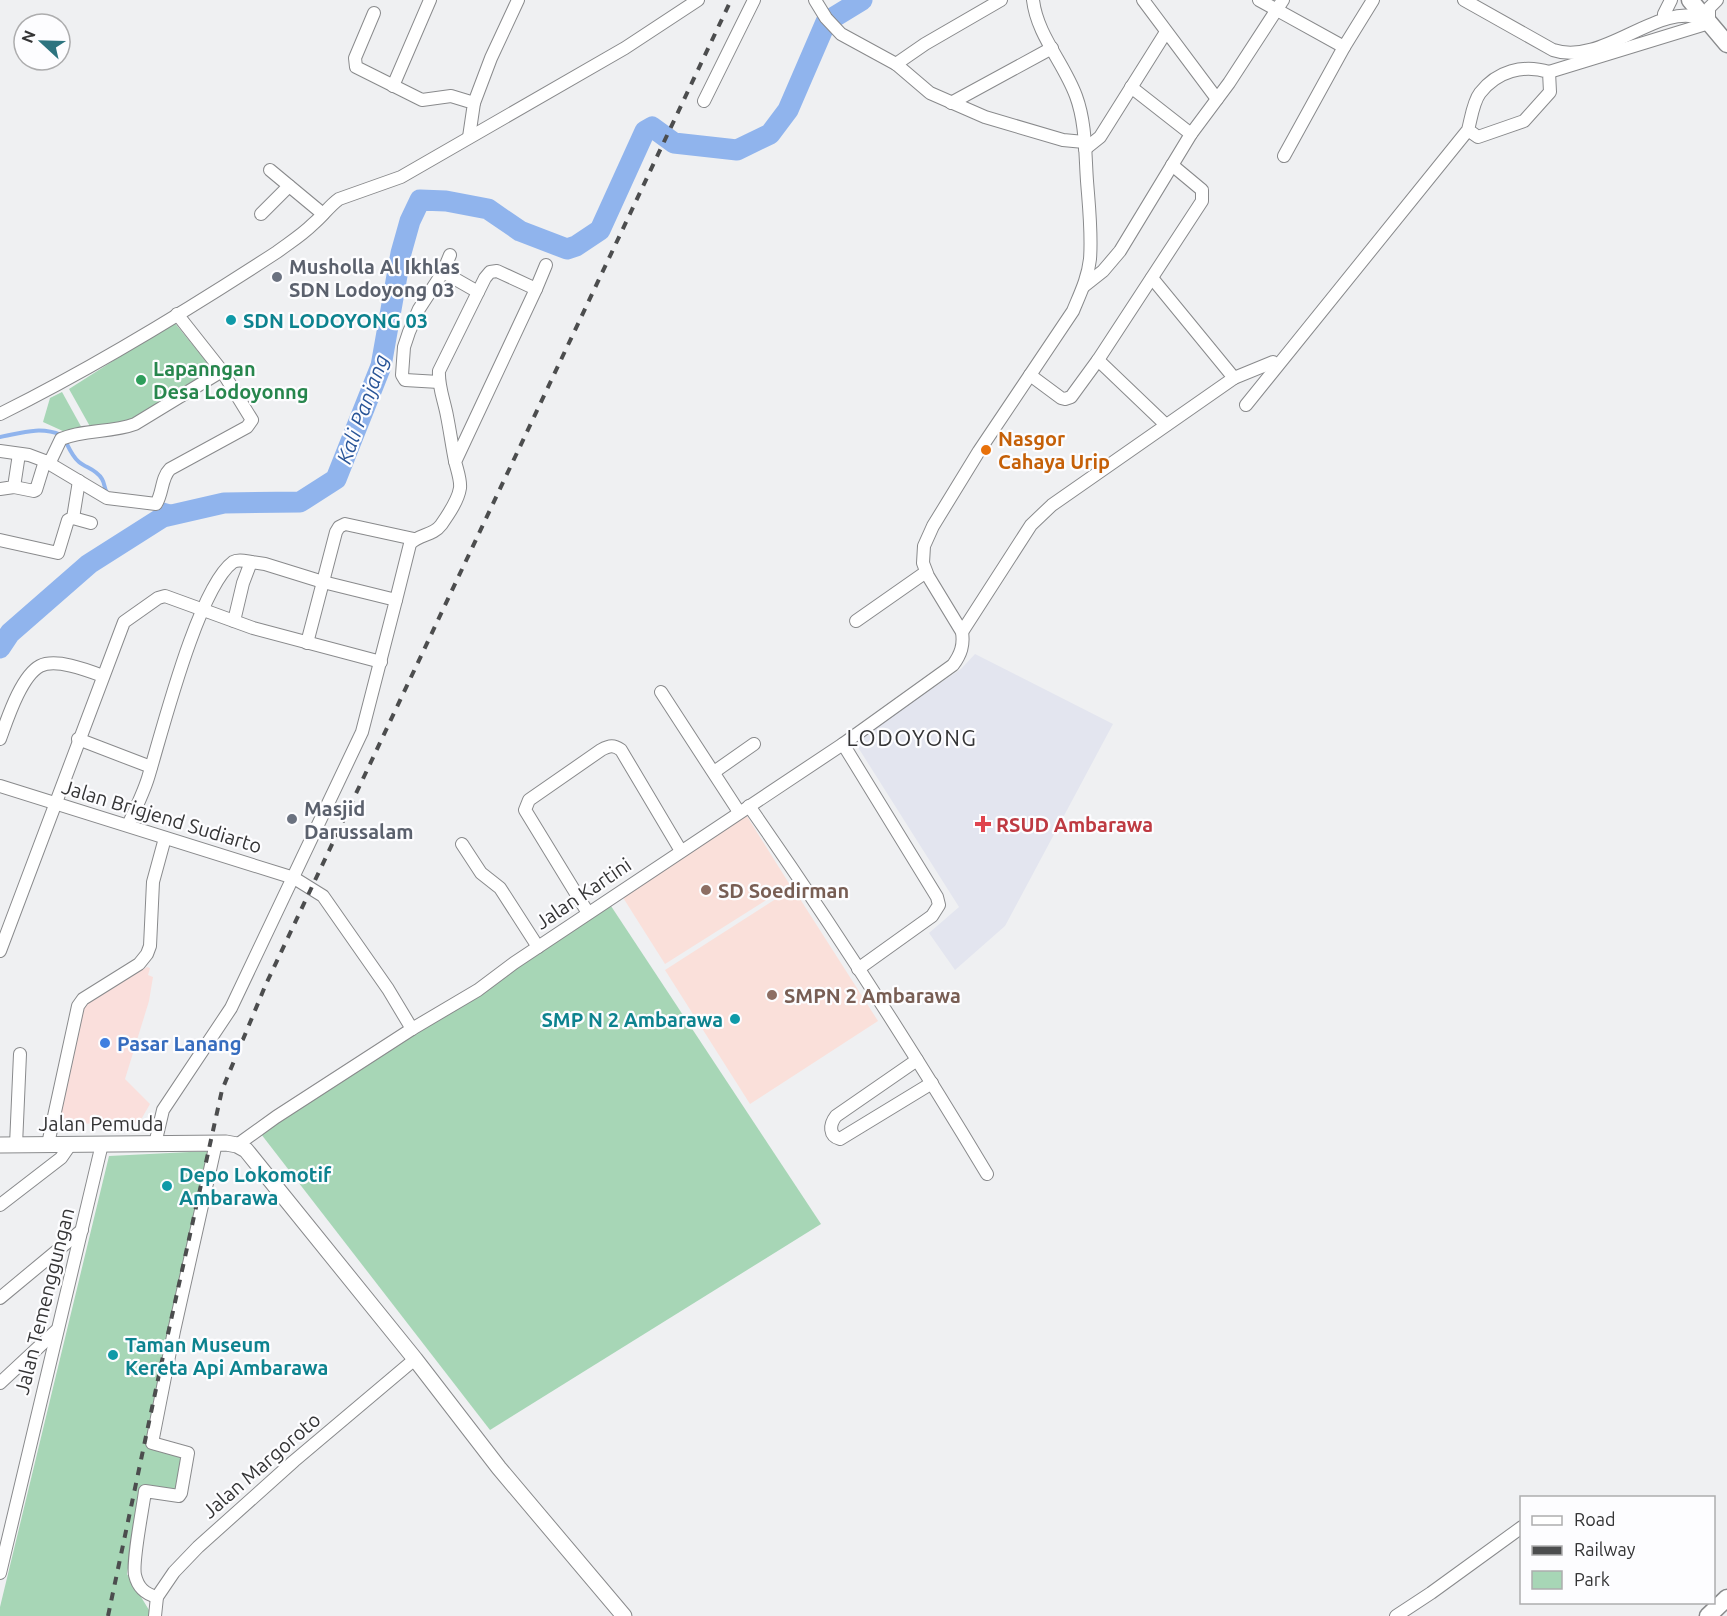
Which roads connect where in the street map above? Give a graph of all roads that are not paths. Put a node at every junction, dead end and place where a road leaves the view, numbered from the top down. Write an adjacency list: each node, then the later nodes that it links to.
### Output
1 (430, 0): 25 (street)
2 (518, 0): 29 (street)
3 (698, 0): 33 (street)
4 (754, 0): 28 (street)
5 (815, 0): 23 (street)
6 (1001, 0): 23 (street)
7 (1033, 0): 22 (street)
8 (1143, 0): 19 (street)
9 (1259, 0): 15 (street)
10 (1374, 0): 21 (street)
11 (1464, 0): 17 (street)
12 (1671, 0): 17 (street)
13 (1690, 0): 18 (highway)
14 (1717, 0): 18 (street)
15 (1280, 5): 21 (street); 27 (street)
16 (374, 13): 25 (street)
17 (1665, 14): 18 (street)
18 (1709, 23): 20 (highway); 24 (street)
19 (1166, 32): 26 (street); 27 (street)
20 (1727, 44)
21 (1344, 47): 35 (street)
22 (1052, 48): 30 (street); 34 (street)
23 (896, 64): 30 (street)
24 (1549, 72): 31 (street); 31 (street)
25 (393, 86): 29 (street)
26 (1131, 87): 32 (street); 34 (street)
27 (1217, 99): 32 (street)
28 (704, 101)
29 (474, 103): 33 (street)
30 (951, 103): 34 (street)
31 (1468, 130): 55 (street)
32 (1191, 134): 36 (street)
33 (469, 137): 40 (street)
34 (1085, 145): 45 (street)
35 (1284, 156)
36 (1172, 165): 44 (street); 45 (street)
37 (270, 170): 38 (street)
38 (289, 186): 39 (street); 40 (street)
39 (261, 214)
40 (323, 214): 48 (street)
41 (450, 255): 43 (street)
42 (546, 265): 46 (street)
43 (443, 272): 47 (street); 54 (street)
44 (1152, 278): 49 (street); 53 (street)
45 (1084, 286): 52 (street)
46 (536, 288): 47 (street); 60 (street)
47 (478, 292): 54 (street)
48 (177, 314): 51 (street); 56 (street)
49 (1098, 360): 52 (street); 57 (street)
50 (1273, 362): 53 (street)
51 (222, 371): 61 (street); 62 (street)
52 (1030, 375): 70 (street)
53 (1234, 378): 57 (street)
54 (439, 382): 60 (street)
55 (1246, 405)
56 (0, 414)
57 (1166, 425): 76 (street)
58 (0, 451): 59 (street)
59 (19, 454): 61 (street); 63 (street)
60 (455, 462): 67 (street)
61 (47, 463): 62 (street); 63 (street)
62 (79, 481): 65 (street)
63 (14, 487): 64 (street)
64 (0, 489)
65 (73, 518): 66 (street); 68 (street)
66 (91, 523)
67 (414, 539): 71 (street); 72 (street)
68 (0, 540)
69 (251, 562): 71 (street); 73 (street); 74 (street)
70 (926, 572): 75 (street); 76 (street)
71 (323, 582): 72 (street); 77 (street)
72 (396, 600): 78 (street)
73 (202, 611): 74 (street); 79 (street); 85 (street)
74 (234, 621): 77 (street)
75 (856, 621)
76 (962, 632): 84 (street, Jalan Kartini)
77 (307, 643): 78 (street)
78 (381, 662): 94 (street)
79 (103, 676): 81 (street); 82 (street)
80 (661, 692): 86 (street)
81 (0, 739)
82 (78, 739): 85 (street); 88 (street)
83 (754, 744): 86 (street)
84 (843, 744): 89 (street, Jalan Kartini); 98 (street)
85 (151, 767): 90 (street)
86 (714, 772): 89 (street)
87 (0, 786): 88 (street, Jalan Brigjend Sudiarto)
88 (55, 803): 90 (street, Jalan Brigjend Sudiarto); 97 (street)
89 (744, 809): 93 (street, Jalan Kartini); 98 (street)
90 (128, 825): 91 (street, Jalan Brigjend Sudiarto)
91 (165, 838): 94 (street, Jalan Brigjend Sudiarto); 104 (street)
92 (462, 844): 96 (street)
93 (681, 851): 95 (street, Jalan Kartini); 95 (street)
94 (294, 878): 99 (street, Jalan Brigjend Sudiarto); 106 (street)
95 (588, 913): 96 (street, Jalan Kartini)
96 (538, 947): 99 (street, Jalan Kartini)
97 (0, 951)
98 (858, 969): 101 (street)
99 (412, 1029): 110 (street, Jalan Kartini)
100 (20, 1054): 108 (street)
101 (917, 1060): 102 (street); 102 (street)
102 (932, 1083): 111 (street)
103 (210, 1143): 106 (main road, Jalan Pemuda); 110 (main road, Jalan Pemuda); 120 (street)
104 (48, 1144): 108 (main road, Jalan Pemuda); 109 (main road, Jalan Pemuda)
105 (102, 1144): 106 (main road, Jalan Pemuda); 109 (main road, Jalan Pemuda); 113 (street, Jalan Temenggungan)
106 (155, 1144)
107 (0, 1145): 108 (main road, Jalan Pemuda)
108 (16, 1145)
109 (70, 1145): 112 (street)
110 (237, 1145): 116 (main road)
111 (987, 1174)
112 (0, 1205)
113 (82, 1230): 114 (street); 115 (street, Jalan Temenggungan)
114 (0, 1298)
115 (56, 1331): 117 (street); 119 (street, Jalan Temenggungan)
116 (416, 1359): 120 (street, Jalan Margoroto); 123 (main road)
117 (0, 1383)
118 (1520, 1528): 124 (street)
119 (0, 1573)
120 (157, 1597): 122 (street, Jalan Margoroto)
121 (1727, 1598): 125 (highway)
122 (155, 1616)
123 (624, 1616)
124 (1396, 1616)
125 (1708, 1616)

